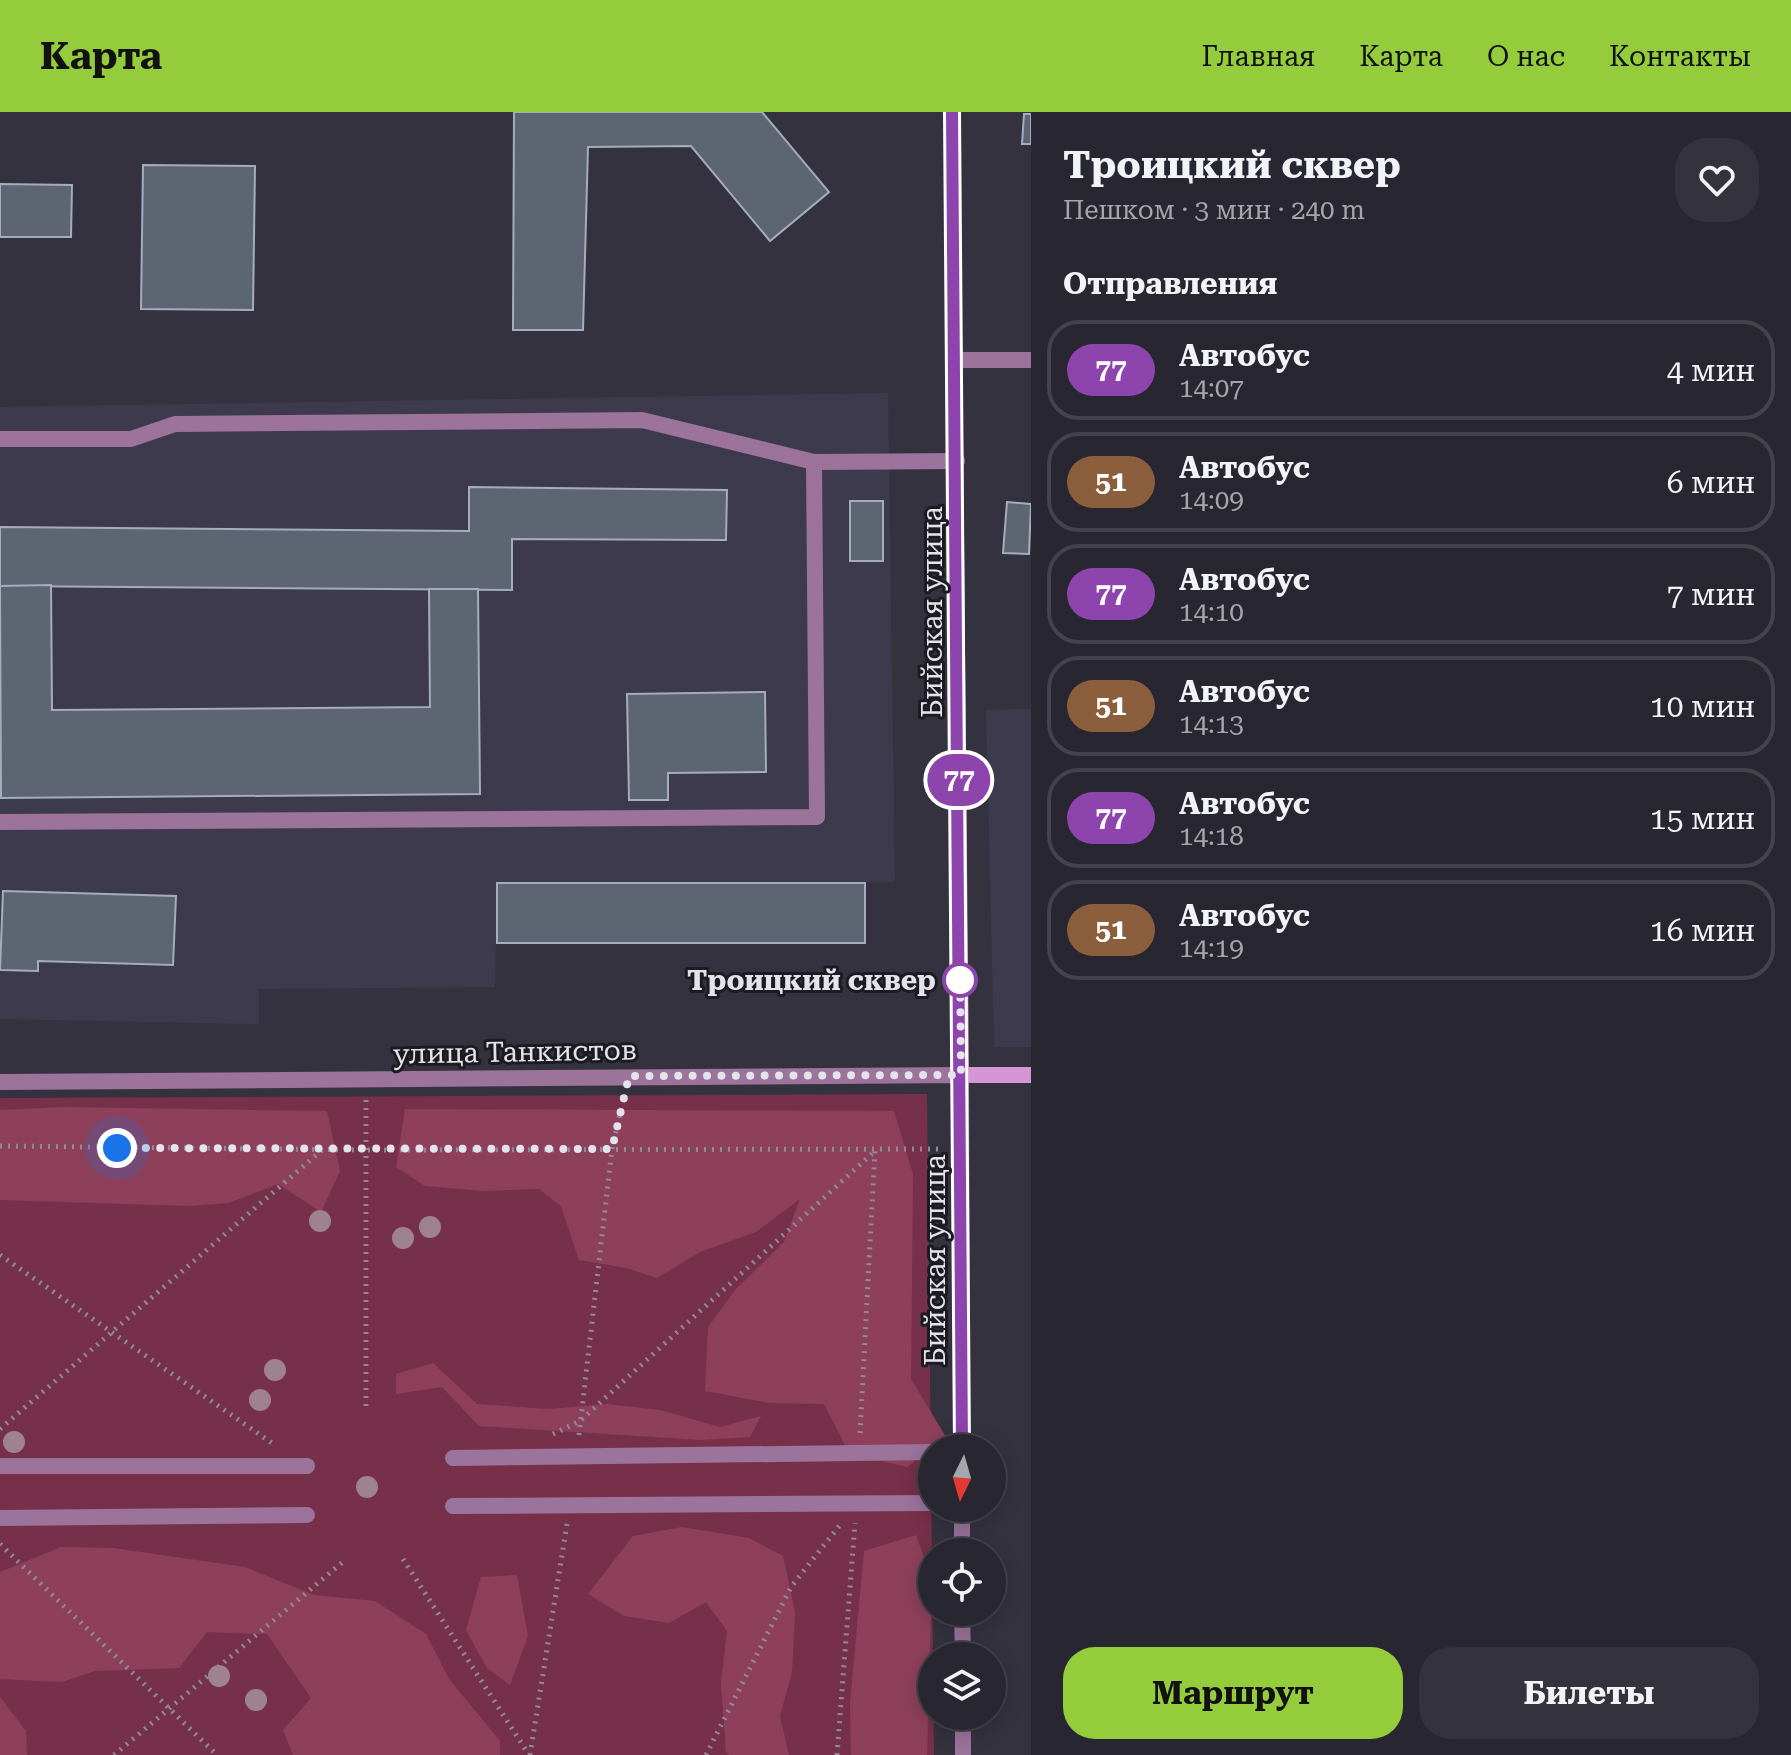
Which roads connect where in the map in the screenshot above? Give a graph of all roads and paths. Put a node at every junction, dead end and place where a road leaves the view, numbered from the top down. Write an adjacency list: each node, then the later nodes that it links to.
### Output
1 (952, 112): 2 (street, Бийская улица)
2 (956, 360): 3 (street); 5 (street, Бийская улица)
3 (1031, 360)
4 (0, 439): 6 (street)
5 (957, 461): 6 (street); 8 (street, Бийская улица)
6 (814, 462): 7 (street)
7 (0, 822)
8 (961, 1075): 9 (street, улица Танкистов); 10 (street, улица Танкистов); 14 (street, Бийская улица)
9 (1031, 1075)
10 (629, 1076): 11 (street, улица Танкистов); 15 (path)
11 (366, 1080): 12 (street, улица Танкистов); 17 (path)
12 (0, 1082)
13 (0, 1146): 16 (path)
14 (961, 1148): 18 (path); 24 (street, Бийская улица)
15 (612, 1149): 17 (path); 18 (path); 22 (path)
16 (323, 1150): 17 (path); 20 (path)
17 (365, 1150): 21 (path)
18 (875, 1150): 22 (path)
19 (0, 1255): 20 (path)
20 (110, 1334): 23 (path); 30 (path)
21 (366, 1407)
22 (580, 1421): 25 (path); 27 (path)
23 (0, 1429)
24 (962, 1434)
25 (539, 1440)
26 (918, 1452): 27 (street)
27 (577, 1456): 28 (street)
28 (453, 1458)
29 (0, 1466): 30 (street)
30 (307, 1466)
31 (918, 1503): 32 (street)
32 (856, 1504): 34 (street); 45 (path)
33 (453, 1506): 34 (street)
34 (569, 1508): 44 (path)
35 (307, 1515): 36 (street)
36 (0, 1518)
37 (0, 1544): 40 (path)
38 (403, 1559): 44 (path)
39 (344, 1561): 40 (path)
40 (169, 1708): 42 (path); 43 (path)
41 (963, 1730): 46 (street)
42 (114, 1755)
43 (217, 1755)
44 (530, 1755)
45 (706, 1755)
46 (963, 1755)

